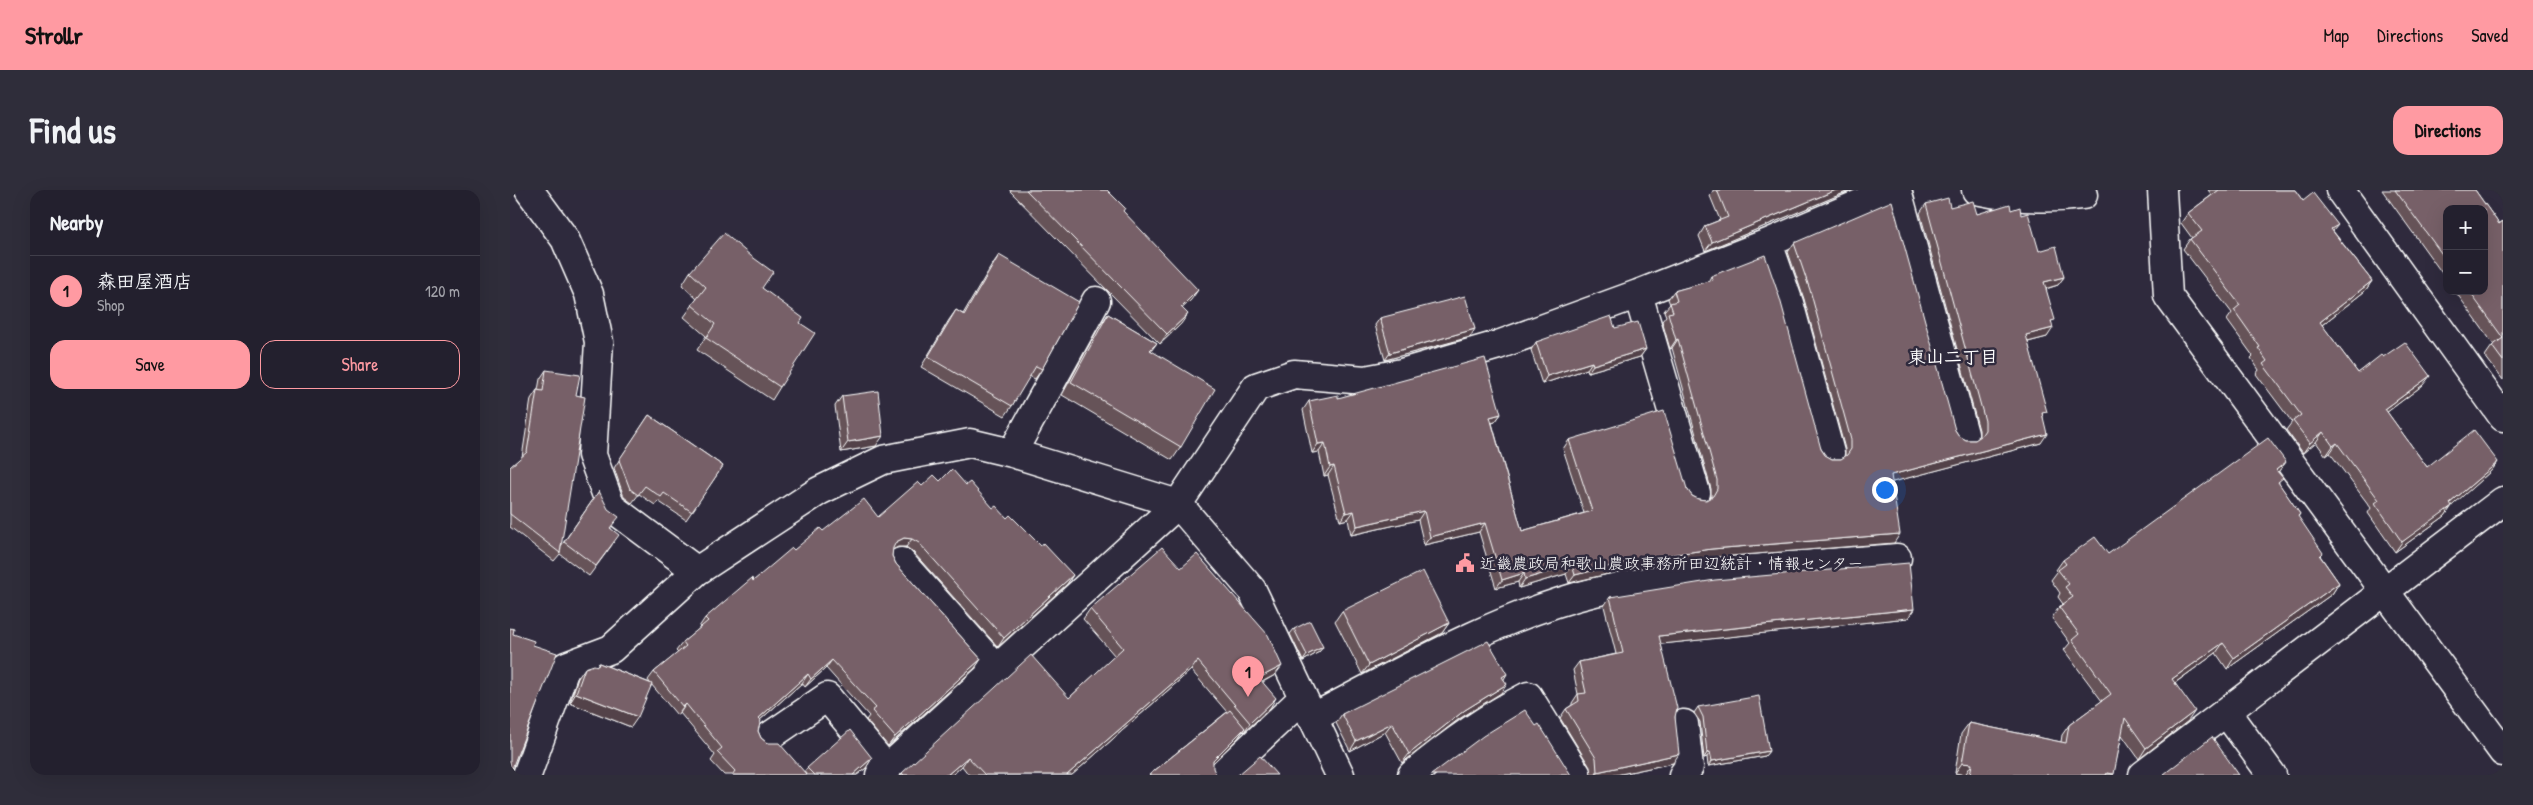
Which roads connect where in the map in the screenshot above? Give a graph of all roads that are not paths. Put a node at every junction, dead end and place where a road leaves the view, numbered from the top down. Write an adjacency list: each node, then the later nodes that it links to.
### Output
1 (529, 190): 20 (street)
2 (1892, 190): 8 (street)
3 (1897, 190): 12 (street)
4 (1976, 190): 7 (street)
5 (2162, 190): 21 (street)
6 (2340, 190): 11 (street)
7 (2083, 195)
8 (1768, 243): 9 (street); 13 (street)
9 (1638, 294): 15 (street); 17 (street)
10 (1096, 301): 14 (street)
11 (2503, 417)
12 (1964, 434)
13 (1830, 452)
14 (1012, 453): 17 (street); 20 (street)
15 (1696, 493)
16 (2503, 501): 21 (street)
17 (1178, 504): 22 (street); 23 (street)
18 (1897, 558): 23 (street)
19 (901, 562): 22 (street)
20 (698, 571): 29 (street)
21 (2385, 592): 24 (street); 27 (street)
22 (997, 669): 28 (street)
23 (1307, 709): 30 (street); 31 (street)
24 (2226, 712): 35 (street); 36 (street)
25 (1684, 724): 34 (street)
26 (767, 738): 28 (street)
27 (2503, 752)
28 (884, 772)
29 (527, 775)
30 (1221, 775)
31 (1340, 775)
32 (1412, 775): 33 (street)
33 (1577, 775)
34 (1683, 775)
35 (2143, 775)
36 (2272, 775)

